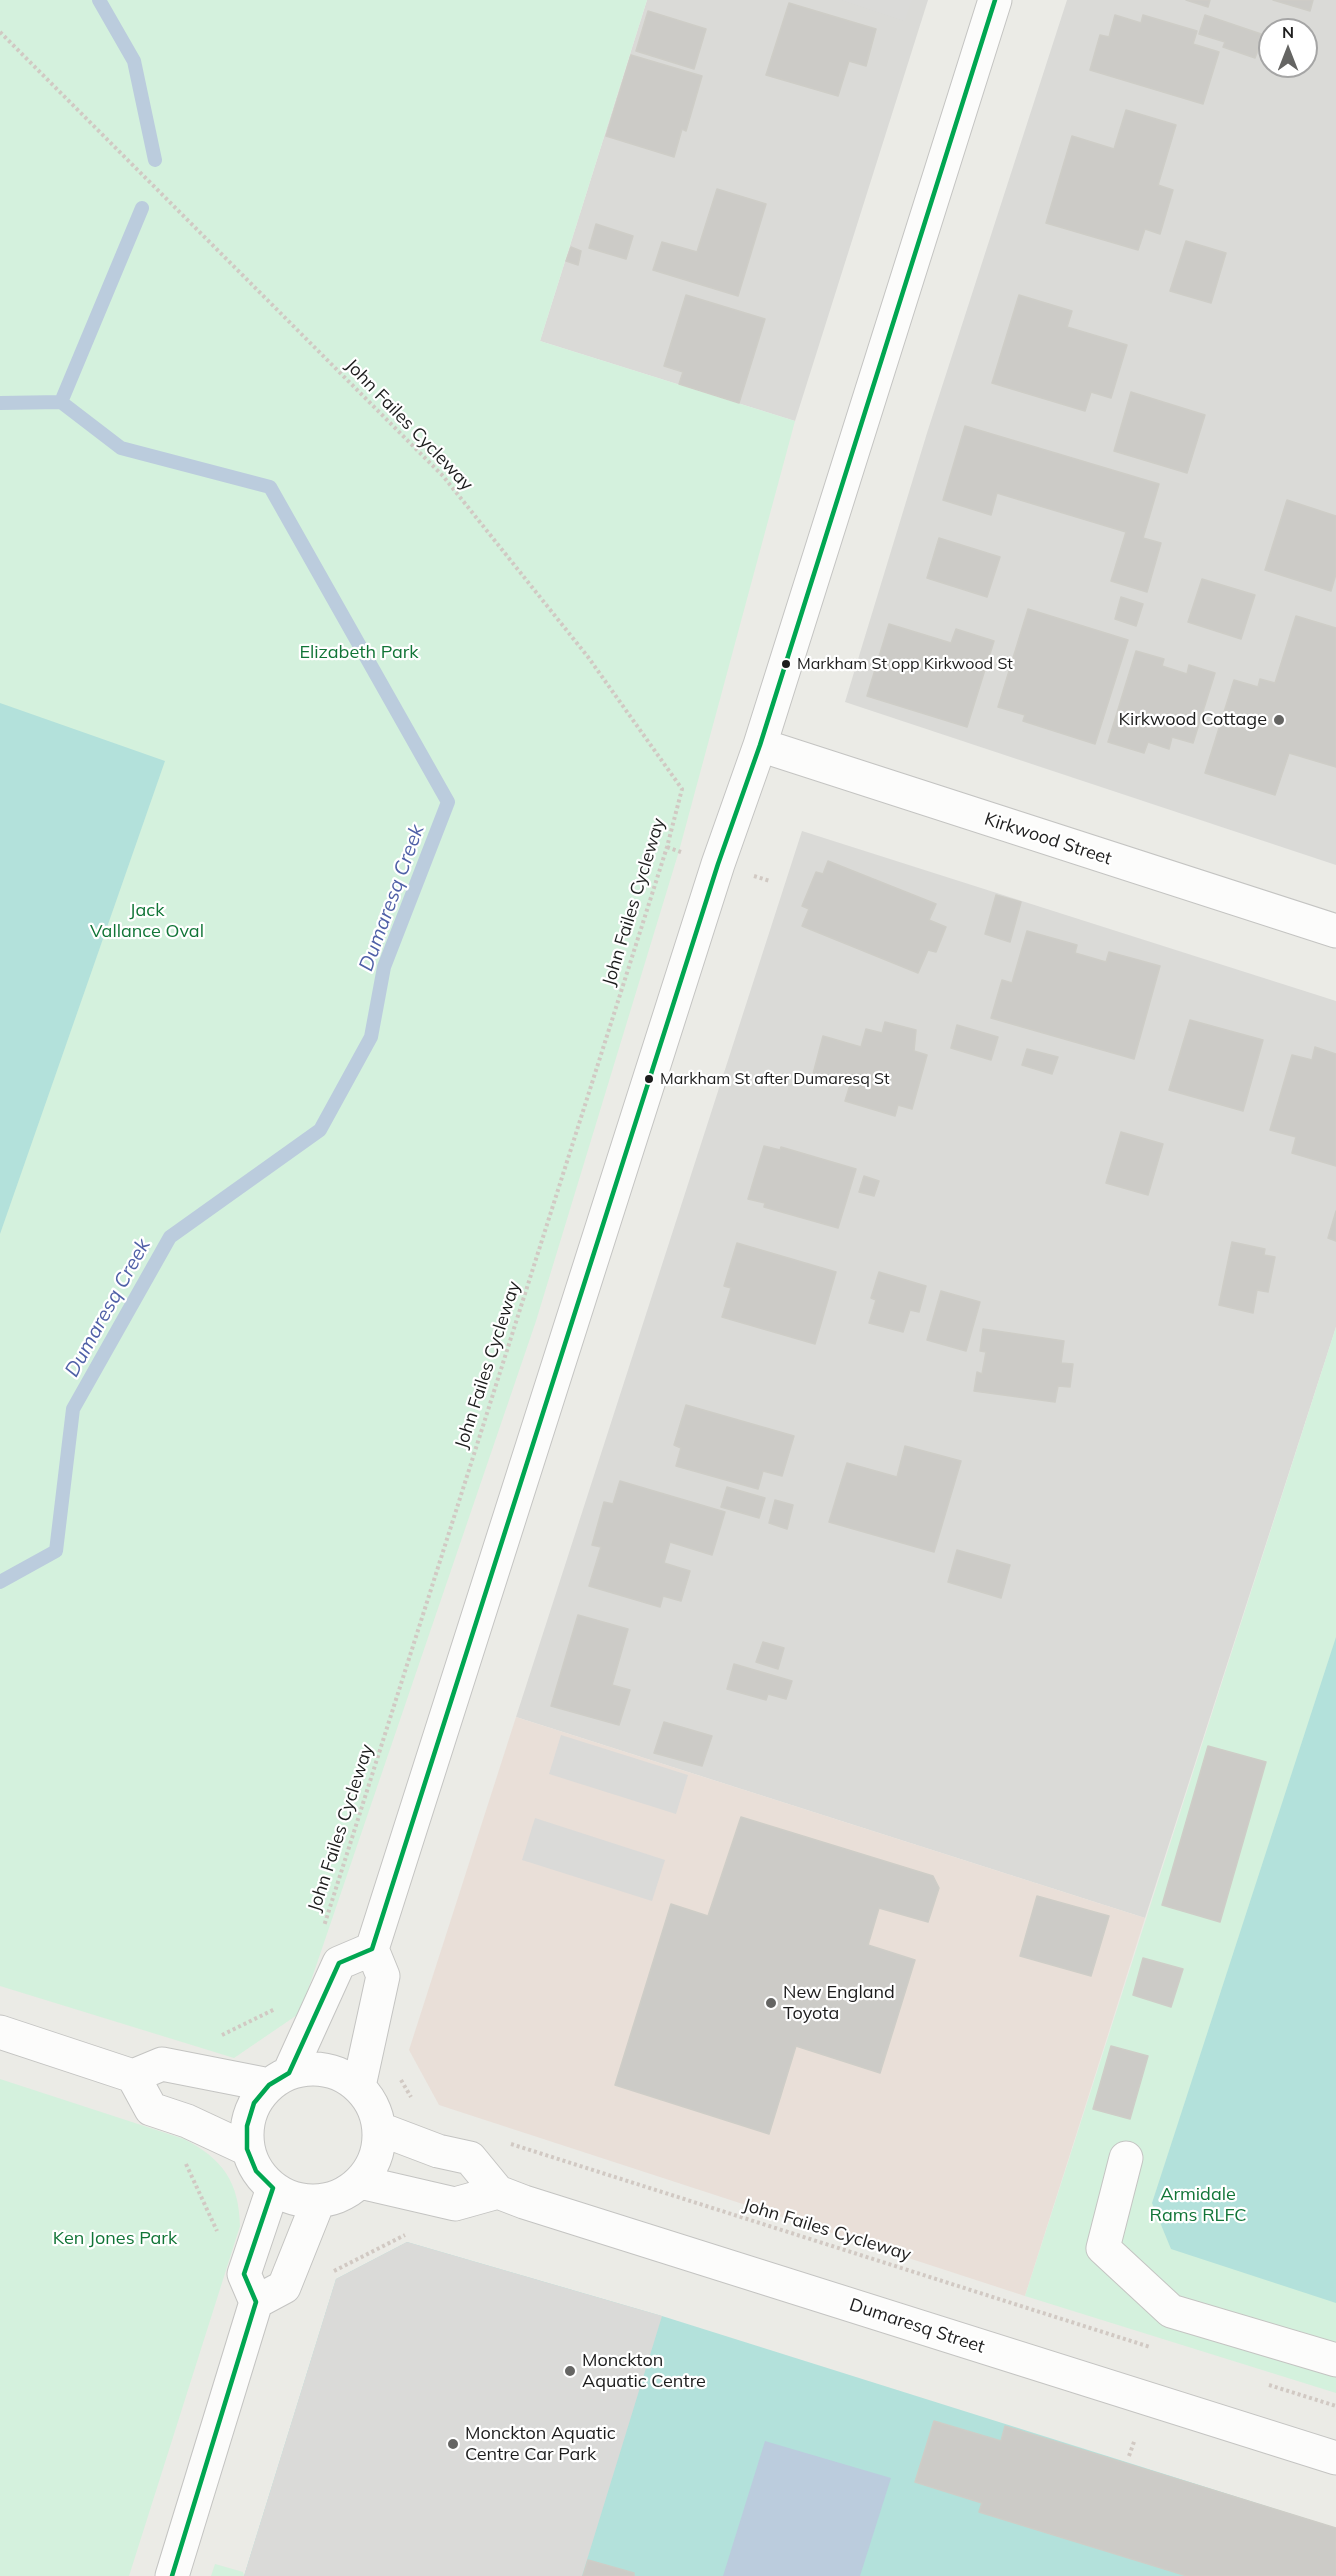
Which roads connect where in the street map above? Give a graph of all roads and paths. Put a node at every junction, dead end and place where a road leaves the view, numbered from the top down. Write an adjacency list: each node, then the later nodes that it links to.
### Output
1 (995, 0): 3 (street)
2 (0, 32): 4 (path, John Failes Cycleway)
3 (759, 745): 8 (street, Kirkwood Street); 10 (street)
4 (667, 848): 5 (path); 9 (path, John Failes Cycleway)
5 (679, 851)
6 (754, 876): 7 (path)
7 (770, 881)
8 (1336, 932)
9 (324, 1927)
10 (372, 1949): 16 (street); 17 (street)
11 (282, 2005): 13 (path)
12 (0, 2032): 15 (street)
13 (219, 2036)
14 (399, 2073): 18 (path)
15 (133, 2076): 16 (street); 21 (street)
16 (279, 2079): 17 (street); 21 (street)
17 (359, 2086): 19 (street)
18 (417, 2103)
19 (380, 2129): 24 (street); 26 (street)
20 (505, 2142): 32 (path, John Failes Cycleway)
21 (248, 2149): 25 (street)
22 (1126, 2158): 33 (street)
23 (184, 2161): 29 (path)
24 (360, 2182): 26 (street); 27 (street)
25 (273, 2188): 27 (street); 31 (street)
26 (498, 2192): 38 (street, Dumaresq Street)
27 (318, 2202): 31 (street)
28 (412, 2232): 30 (path)
29 (227, 2234)
30 (330, 2273)
31 (256, 2302): 39 (street)
32 (1162, 2350)
33 (1336, 2360)
34 (1260, 2382): 35 (path)
35 (1336, 2406)
36 (1135, 2439): 37 (path)
37 (1130, 2456)
38 (1336, 2458)
39 (172, 2576)

